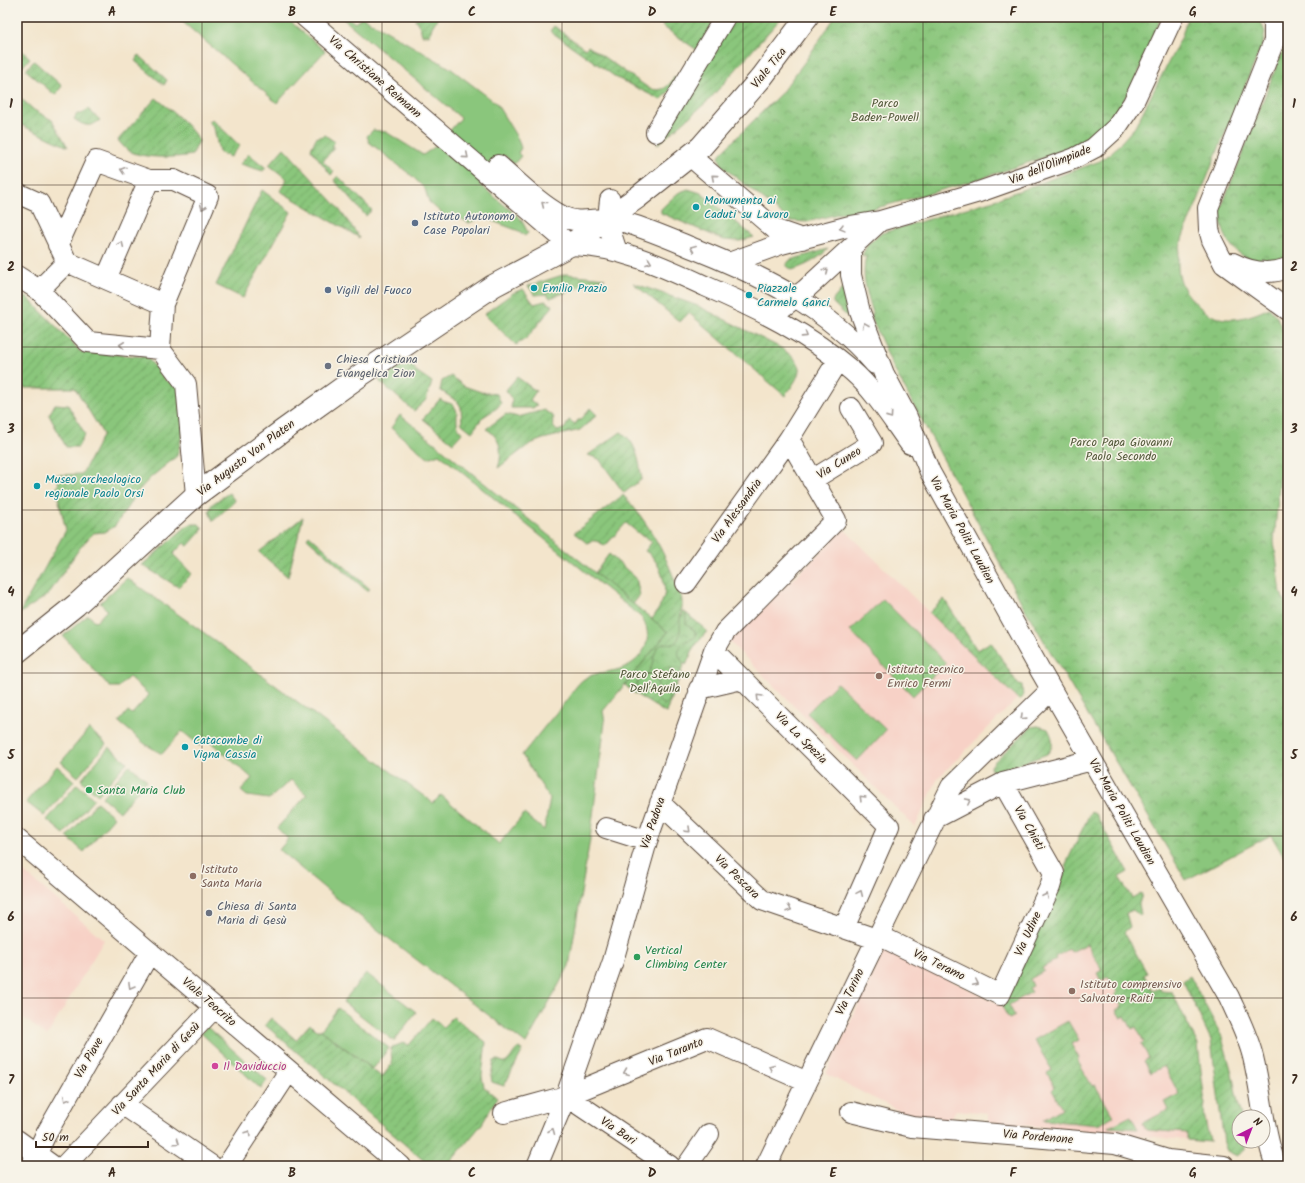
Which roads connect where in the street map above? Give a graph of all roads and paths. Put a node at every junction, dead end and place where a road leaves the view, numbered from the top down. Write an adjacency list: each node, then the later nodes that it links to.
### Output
1 (305, 17): 8 (street, Via Christiane Reimann)
2 (325, 17): 8 (street)
3 (725, 17): 9 (street)
4 (807, 17): 7 (main road, Viale Tica)
5 (1173, 17): 17 (street, Via dell'Olimpiade)
6 (1270, 17): 23 (street)
7 (727, 116): 10 (main road); 15 (main road)
8 (449, 132): 11 (street)
9 (656, 132)
10 (690, 156): 14 (main road); 19 (street, one-way to 10)
11 (492, 169): 16 (street, one-way to 11); 20 (street)
12 (149, 180): 25 (street, one-way to 25); 29 (street, one-way to 12); 33 (street, one-way to 33)
13 (17, 193): 25 (street)
14 (638, 197): 15 (main road); 18 (street)
15 (609, 209): 16 (main road); 18 (street); 20 (main road); 24 (street)
16 (578, 221): 20 (main road)
17 (880, 221): 19 (street, Via dell'Olimpiade, one-way to 19); 22 (street)
18 (647, 230): 26 (street, one-way to 18)
19 (802, 239): 21 (street, Via dell'Olimpiade)
20 (564, 240): 24 (street); 43 (main road, Via Augusto Von Platen)
21 (781, 244): 26 (street, Via dell'Olimpiade); 30 (street)
22 (851, 249): 32 (street, one-way to 22); 38 (street, one-way to 22)
23 (1216, 249): 27 (street); 34 (street)
24 (617, 251): 35 (street, one-way to 35)
25 (63, 253): 29 (street); 31 (street)
26 (729, 263): 30 (street)
27 (1286, 268): 34 (street)
28 (17, 276): 31 (street)
29 (106, 279): 33 (street)
30 (767, 281): 32 (street); 35 (street)
31 (39, 290): 36 (street, one-way to 31)
32 (796, 297): 35 (street); 38 (street)
33 (163, 304): 36 (street)
34 (1283, 309)
35 (771, 316): 37 (street, one-way to 37)
36 (160, 349): 43 (street)
37 (838, 360): 40 (street, Via Alessandria); 41 (street, one-way to 41)
38 (884, 374): 41 (street)
39 (851, 408): 42 (street, Via Cuneo)
40 (789, 439): 42 (street); 44 (street, Via Alessandria)
41 (930, 472): 49 (street, Via Maria Politi Laudien)
42 (812, 480): 45 (street, Via Padova)
43 (196, 495): 46 (main road, Via Augusto Von Platen)
44 (686, 583)
45 (714, 650): 47 (street, Via La Spezia); 48 (street, Via Padova)
46 (17, 652)
47 (742, 679): 48 (street); 59 (street, Via La Spezia, one-way to 47)
48 (699, 689): 53 (street, Via Padova)
49 (1051, 690): 50 (street, Via Maria Politi Laudien); 51 (street, Via Torino, one-way to 51)
50 (1092, 760): 52 (street); 82 (street, Via Maria Politi Laudien)
51 (976, 762): 52 (street); 54 (street, Via Torino)
52 (999, 785): 54 (street, one-way to 52); 58 (street, Via Chieti)
53 (660, 803): 57 (street, Via Padova); 59 (street, Via Pescara, one-way to 59)
54 (934, 819): 60 (street, Via Torino)
55 (606, 828): 57 (street)
56 (17, 839): 61 (street, Viale Teocrito)
57 (646, 842): 66 (street, Via Padova)
58 (1054, 873): 62 (street, Via Udine, one-way to 58)
59 (844, 928): 60 (street, Via Pescara)
60 (877, 937): 62 (street, Via Teramo, one-way to 62); 65 (street, Via Torino)
61 (150, 952): 63 (street, Viale Teocrito); 72 (street, Via Piave, one-way to 72)
62 (1000, 995)
63 (215, 1007): 64 (street, Viale Teocrito); 67 (street, Via Santa Maria di Gesù)
64 (289, 1071): 75 (street, one-way to 64); 76 (street, Viale Teocrito)
65 (807, 1082): 66 (street, Via Taranto, one-way to 66); 80 (street, Via Torino)
66 (566, 1096): 68 (street, Via Taranto); 77 (street, Via Padova, one-way to 66); 78 (street, Via Bari)
67 (122, 1104): 73 (street, Via Santa Maria di Gesù); 74 (street, one-way to 74)
68 (504, 1112)
69 (850, 1112): 81 (street, Via Pordenone)
70 (709, 1134): 79 (street)
71 (17, 1140): 72 (street)
72 (40, 1162)
73 (64, 1166)
74 (212, 1166)
75 (227, 1166)
76 (401, 1166)
77 (537, 1166)
78 (670, 1166)
79 (687, 1166)
80 (766, 1166)
81 (1224, 1166)
82 (1276, 1166)

